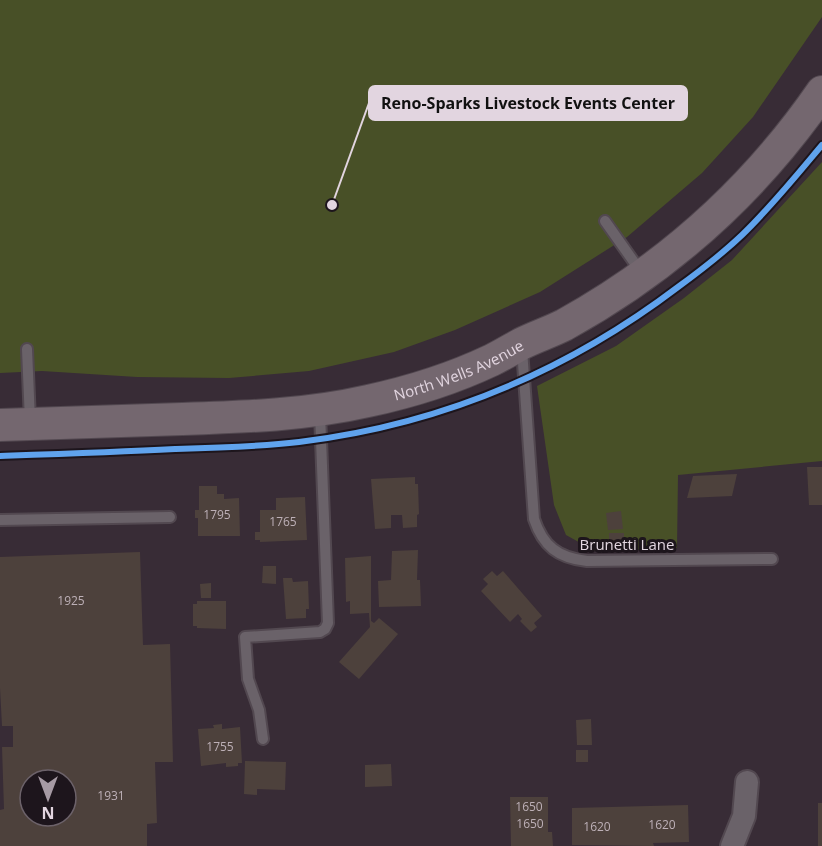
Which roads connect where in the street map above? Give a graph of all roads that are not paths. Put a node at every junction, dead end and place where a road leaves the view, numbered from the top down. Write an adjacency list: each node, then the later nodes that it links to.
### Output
1 (822, 92): 3 (main road, North Wells Avenue)
2 (605, 221): 3 (lane)
3 (643, 274): 4 (main road, North Wells Avenue)
4 (522, 344): 6 (main road, North Wells Avenue); 10 (lane, Brunetti Lane)
5 (27, 349): 7 (lane)
6 (319, 410): 7 (main road, North Wells Avenue); 11 (lane)
7 (15, 425)
8 (170, 517): 9 (lane)
9 (0, 520)
10 (772, 559)
11 (263, 739)
12 (747, 782): 13 (street)
13 (732, 846)

